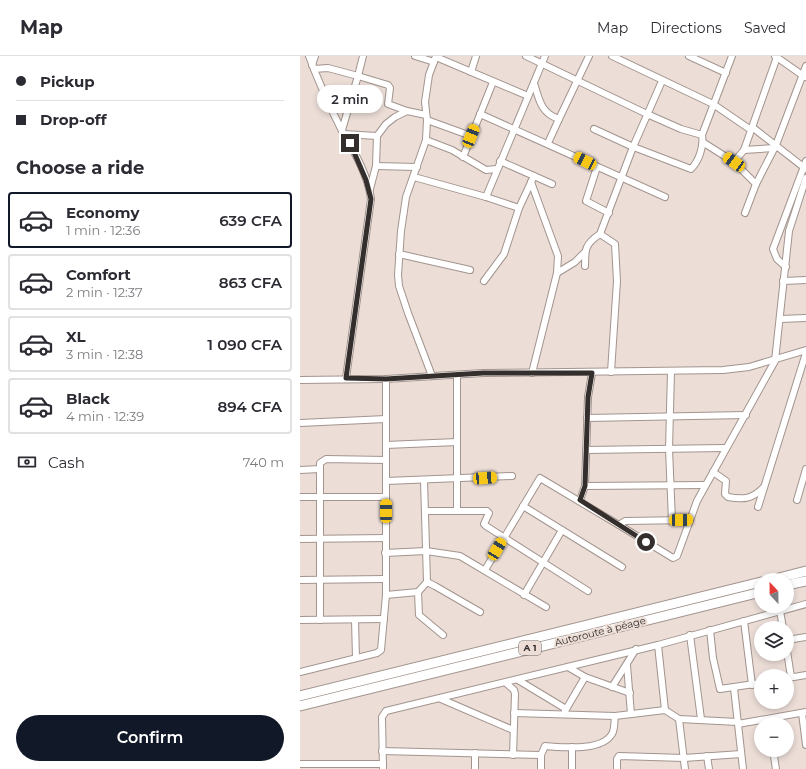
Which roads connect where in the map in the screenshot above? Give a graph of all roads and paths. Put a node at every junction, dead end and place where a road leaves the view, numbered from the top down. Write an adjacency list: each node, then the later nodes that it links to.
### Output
1 (309, 56): 16 (street)
2 (315, 56): 16 (street)
3 (363, 56): 19 (street)
4 (415, 56): 13 (street)
5 (476, 56): 17 (street)
6 (526, 56): 14 (street)
7 (545, 56): 14 (street)
8 (589, 56): 21 (street)
9 (612, 56): 22 (street)
10 (689, 56): 18 (street)
11 (732, 56): 18 (street)
12 (776, 57): 20 (street); 33 (street)
13 (435, 58): 17 (street); 30 (street)
14 (542, 63): 21 (street); 24 (street)
15 (806, 66): 20 (street)
16 (313, 67): 19 (street); 35 (street)
17 (471, 72): 23 (street)
18 (726, 73): 26 (street)
19 (358, 76): 27 (street); 35 (street)
20 (804, 77): 42 (street)
21 (578, 81): 29 (street); 31 (street)
22 (662, 81): 26 (street); 29 (street)
23 (493, 82): 25 (street); 28 (street)
24 (534, 83): 25 (street); 31 (street)
25 (528, 96): 34 (street)
26 (713, 104): 33 (street); 36 (street)
27 (407, 110): 30 (street); 37 (street)
28 (480, 114): 34 (street); 38 (street)
29 (647, 114): 36 (street); 43 (street)
30 (427, 118): 38 (street); 39 (street)
31 (559, 119): 40 (street)
32 (594, 128): 43 (street)
33 (751, 129): 42 (street); 44 (street)
34 (514, 130): 40 (street); 46 (street)
35 (343, 132): 37 (street); 60 (street)
36 (702, 135): 41 (street)
37 (377, 136): 49 (street)
38 (471, 136): 45 (street)
39 (426, 140): 45 (street); 50 (street)
40 (548, 143): 51 (street)
41 (704, 143): 43 (street); 48 (street)
42 (776, 146): 44 (street); 53 (street); 59 (street)
43 (633, 147): 56 (street)
44 (744, 150): 48 (street)
45 (463, 157): 52 (street)
46 (500, 161): 52 (street); 57 (street)
47 (806, 161): 53 (street)
48 (734, 162): 59 (street)
49 (376, 166): 50 (street); 60 (street)
50 (417, 167): 54 (street)
51 (597, 167): 56 (street); 64 (street)
52 (497, 168): 61 (street)
53 (804, 169): 55 (street); 70 (street)
54 (414, 177): 61 (street); 68 (street)
55 (806, 177): 70 (street)
56 (622, 178): 62 (street); 64 (street)
57 (533, 179): 58 (street); 63 (street); 72 (street)
58 (552, 184)
59 (756, 184): 65 (street)
60 (370, 189): 86 (street)
61 (486, 197): 63 (street)
62 (665, 197)
63 (519, 208): 74 (street)
64 (609, 212): 66 (street)
65 (745, 214)
66 (600, 234): 67 (street); 82 (street)
67 (585, 252): 69 (street); 72 (street)
68 (399, 254): 71 (street); 85 (street)
69 (585, 266)
70 (786, 267): 75 (street)
71 (470, 270)
72 (557, 273): 81 (street)
73 (806, 280): 75 (street)
74 (484, 281)
75 (783, 281): 77 (street)
76 (806, 318): 77 (street)
77 (780, 319): 79 (street)
78 (806, 351): 79 (street); 111 (street)
79 (775, 360): 80 (street); 89 (street)
80 (671, 371): 82 (street); 90 (street)
81 (532, 372): 83 (street); 84 (street)
82 (611, 372): 83 (street)
83 (592, 373): 91 (street)
84 (456, 374): 85 (street); 94 (street)
85 (432, 376): 87 (street)
86 (346, 378): 87 (street); 88 (street)
87 (386, 379): 92 (street)
88 (300, 380)
89 (746, 415): 90 (street); 96 (street)
90 (669, 416): 91 (street); 97 (street)
91 (587, 418): 98 (street)
92 (386, 419): 93 (street); 95 (street)
93 (300, 423)
94 (457, 442): 95 (street); 106 (street)
95 (386, 445): 99 (street)
96 (725, 448): 97 (street); 103 (street)
97 (669, 449): 98 (street); 110 (street)
98 (586, 450): 109 (street)
99 (386, 460): 100 (street); 107 (street)
100 (320, 469): 102 (street); 113 (street)
101 (806, 469): 116 (street)
102 (300, 470)
103 (713, 472): 108 (street); 111 (street)
104 (512, 476): 106 (street)
105 (424, 480): 106 (street); 107 (street); 119 (street)
106 (458, 480): 120 (street)
107 (386, 481): 114 (street)
108 (705, 485): 110 (street); 121 (street)
109 (585, 486): 110 (street); 115 (street)
110 (671, 486): 122 (street)
111 (765, 487): 118 (street)
112 (300, 497): 113 (street)
113 (320, 497): 114 (street); 127 (street)
114 (386, 497): 125 (street)
115 (580, 500): 117 (street); 123 (street)
116 (797, 500)
117 (522, 506): 124 (street); 128 (street)
118 (758, 507)
119 (425, 511): 120 (street); 129 (street)
120 (457, 511): 128 (street)
121 (690, 520): 122 (street); 123 (street)
122 (672, 521): 123 (street)
123 (619, 525)
124 (562, 530): 131 (street); 132 (street)
125 (386, 538): 127 (street); 130 (street)
126 (300, 539): 127 (street)
127 (320, 539): 136 (street)
128 (504, 539): 131 (street); 133 (street)
129 (426, 551): 130 (street); 133 (street); 140 (street)
130 (385, 553): 137 (street)
131 (543, 563): 143 (street); 146 (street)
132 (622, 567)
133 (485, 570): 146 (street)
134 (806, 571): 135 (highway)
135 (794, 574)
136 (320, 579): 137 (street); 138 (street); 155 (street)
137 (385, 579): 147 (street)
138 (300, 580)
139 (806, 581): 142 (highway)
140 (427, 582): 144 (street); 151 (street)
141 (754, 584): 178 (highway, A 1)
142 (794, 584)
143 (588, 591)
144 (418, 592): 147 (street); 159 (street)
145 (754, 594): 180 (highway, Autoroute à péage / A 1)
146 (524, 595): 150 (street)
147 (386, 596): 153 (street)
148 (806, 604): 149 (street)
149 (794, 607)
150 (546, 608)
151 (480, 612)
152 (773, 613): 157 (street)
153 (384, 619): 156 (street); 165 (street)
154 (300, 620): 155 (street)
155 (320, 620): 156 (street)
156 (355, 620): 165 (street)
157 (744, 621): 158 (street); 174 (street)
158 (710, 630): 160 (street); 176 (street)
159 (444, 635)
160 (690, 635): 163 (street); 189 (street)
161 (806, 637): 162 (street)
162 (794, 639)
163 (658, 644): 164 (street); 181 (street)
164 (636, 649): 166 (street); 167 (street)
165 (356, 658): 168 (street)
166 (627, 665): 175 (street); 177 (street)
167 (568, 667): 170 (street); 172 (street)
168 (300, 672)
169 (806, 674): 171 (street)
170 (585, 677): 175 (street); 182 (street)
171 (794, 677)
172 (518, 680): 173 (street); 182 (street)
173 (506, 683): 179 (street); 183 (street)
174 (752, 685): 176 (street)
175 (612, 687): 177 (street)
176 (734, 688): 191 (street)
177 (630, 693): 185 (street)
178 (300, 696)
179 (441, 699): 192 (street); 195 (street)
180 (300, 706)
181 (665, 710): 185 (street); 188 (street)
182 (565, 712): 183 (street); 186 (street)
183 (514, 713): 192 (street)
184 (804, 713): 187 (street); 193 (street)
185 (631, 714): 186 (street)
186 (615, 716): 194 (street)
187 (788, 717)
188 (679, 719): 189 (street); 202 (street)
189 (701, 719): 191 (street)
190 (754, 722): 191 (street)
191 (738, 723): 197 (street)
192 (513, 730): 198 (street)
193 (806, 744)
194 (572, 747): 199 (street); 207 (street)
195 (382, 751): 196 (street); 204 (street)
196 (475, 753): 198 (street); 205 (street)
197 (741, 754): 200 (street); 211 (street)
198 (513, 755): 199 (street)
199 (542, 755): 206 (street)
200 (707, 756): 202 (street); 210 (street)
201 (774, 757): 212 (street)
202 (684, 758): 208 (street); 209 (street)
203 (300, 764): 204 (street)
204 (383, 766)
205 (475, 769)
206 (541, 769)
207 (572, 769)
208 (616, 769)
209 (685, 769)
210 (709, 769)
211 (743, 769)
212 (776, 769)

